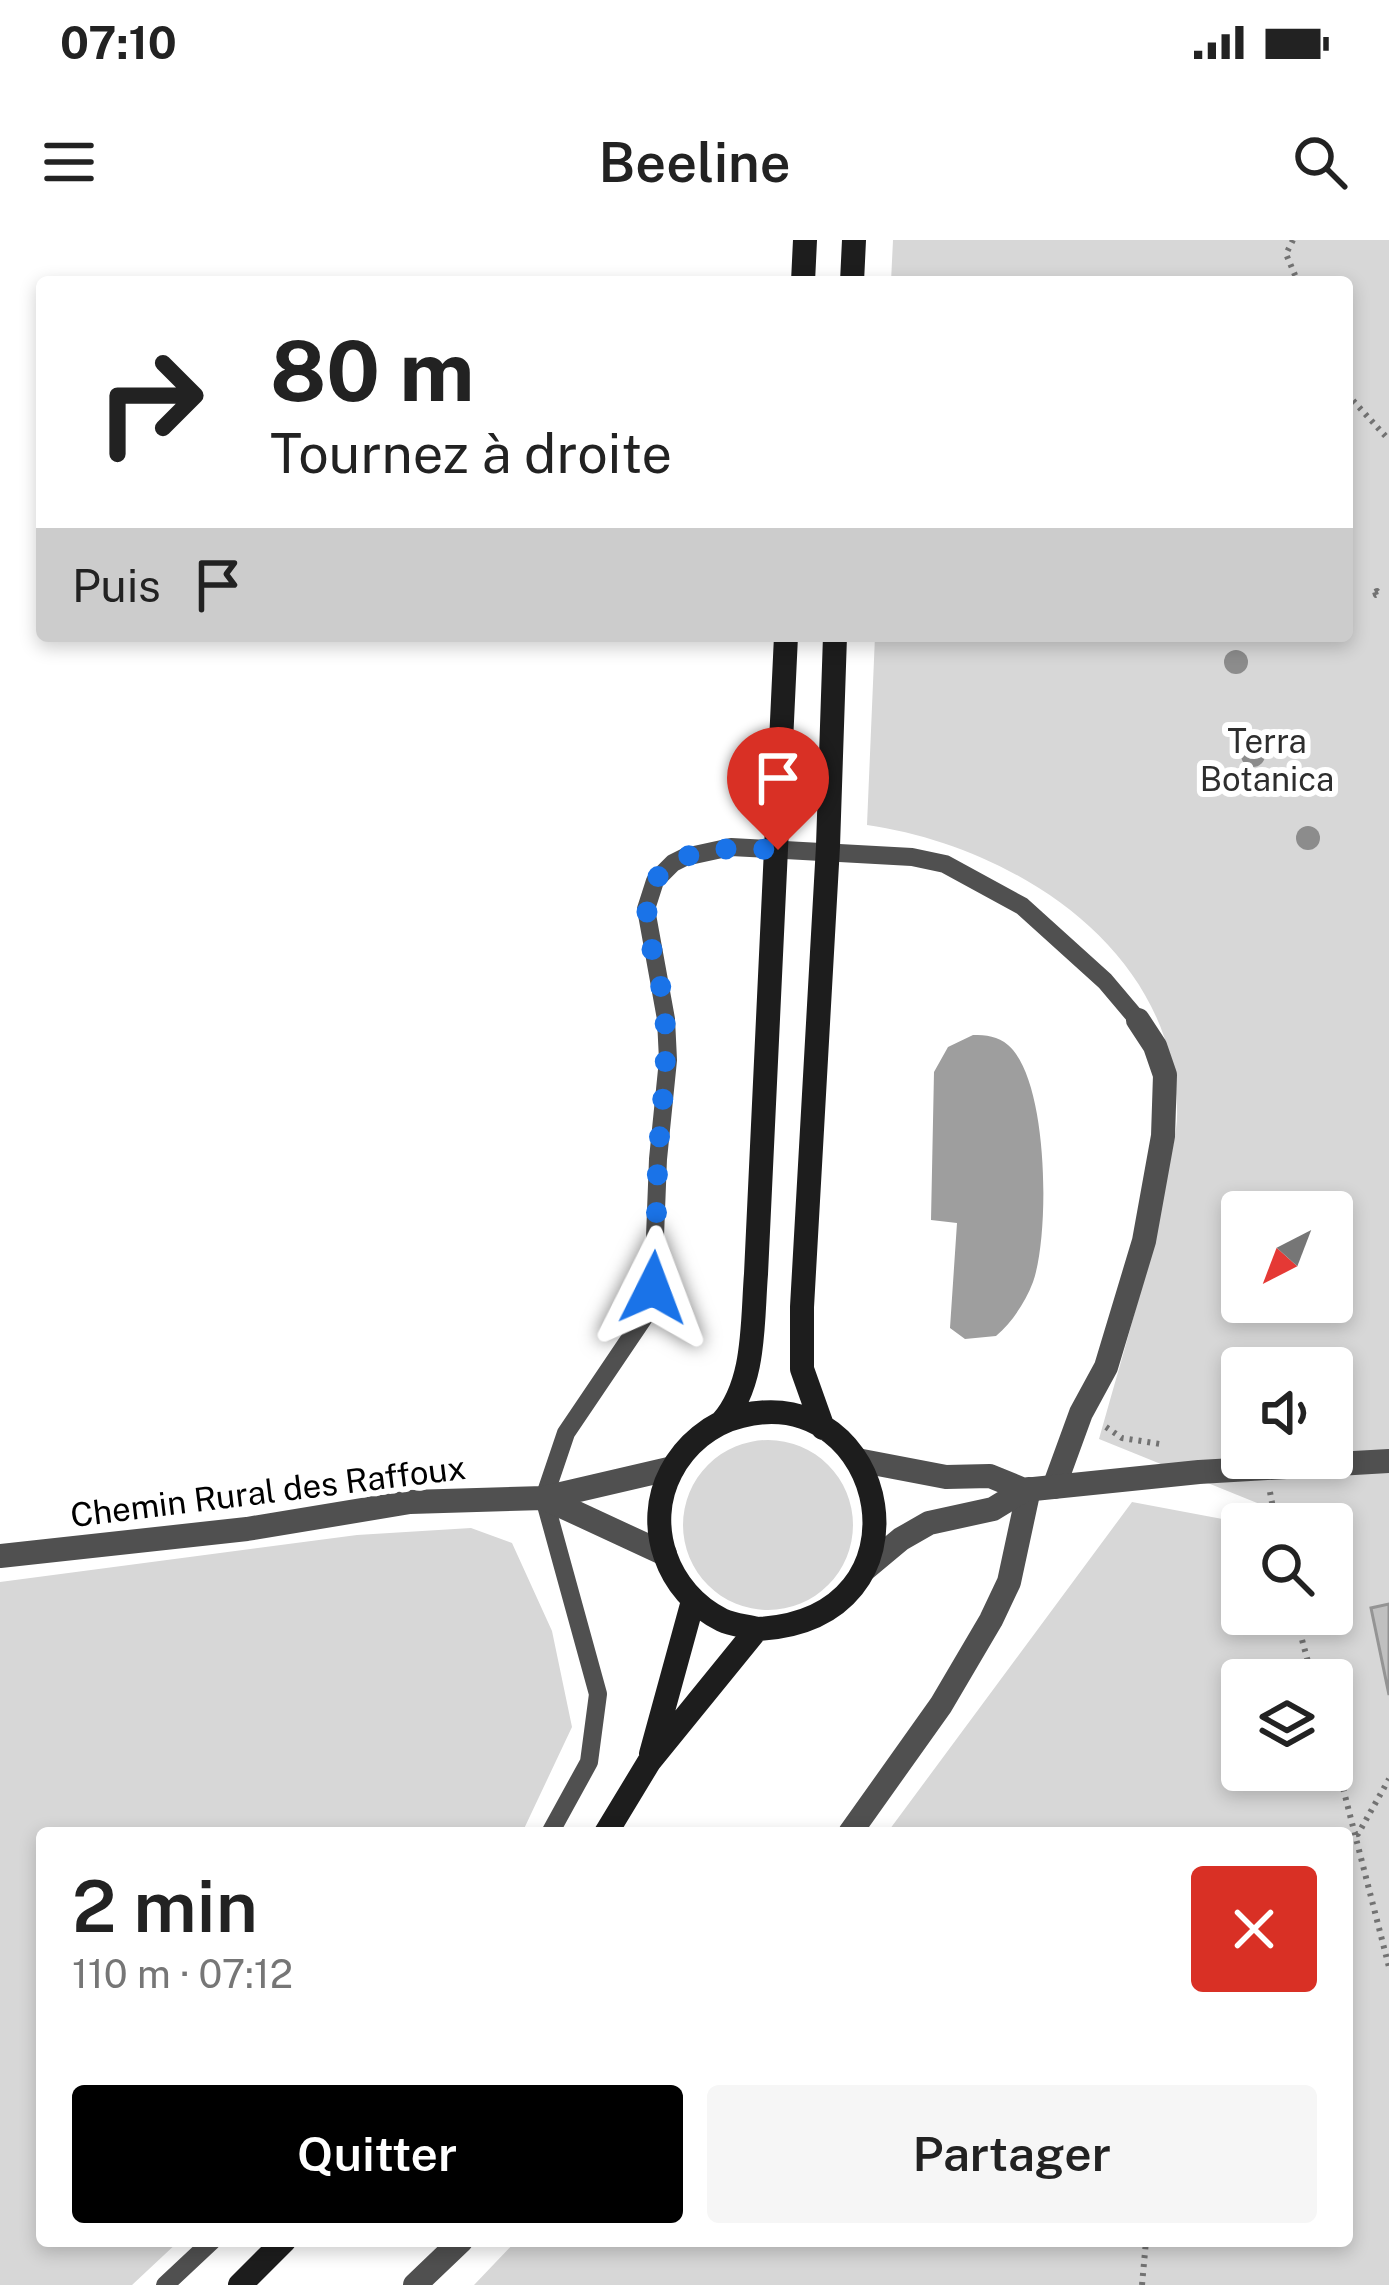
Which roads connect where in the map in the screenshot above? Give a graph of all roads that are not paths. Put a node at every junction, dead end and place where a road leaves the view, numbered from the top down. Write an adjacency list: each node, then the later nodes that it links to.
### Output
1 (805, 240): 3 (main road)
2 (854, 240): 4 (main road)
3 (803, 276)
4 (852, 276)
5 (786, 642): 8 (main road)
6 (835, 642): 9 (main road)
7 (1138, 1020): 13 (street); 14 (lane)
8 (722, 1422): 9 (main road); 12 (main road)
9 (823, 1428): 10 (main road)
10 (857, 1460): 13 (street); 17 (main road)
11 (1389, 1461): 13 (street)
12 (673, 1468): 14 (street, Chemin Rural des Raffoux); 15 (main road)
13 (1036, 1489): 17 (street); 23 (street)
14 (544, 1498): 15 (street, Chemin Rural des Raffoux); 16 (street, Chemin Rural des Raffoux); 21 (lane)
15 (665, 1555): 18 (main road)
16 (0, 1556)
17 (865, 1569): 19 (main road)
18 (693, 1600): 19 (main road); 20 (main road)
19 (757, 1629): 20 (main road)
20 (649, 1762): 22 (main road)
21 (553, 1827)
22 (611, 1827)
23 (854, 1827)
24 (206, 2247): 27 (lane)
25 (278, 2247): 28 (main road)
26 (455, 2247): 29 (street)
27 (165, 2285)
28 (240, 2285)
29 (416, 2285)

